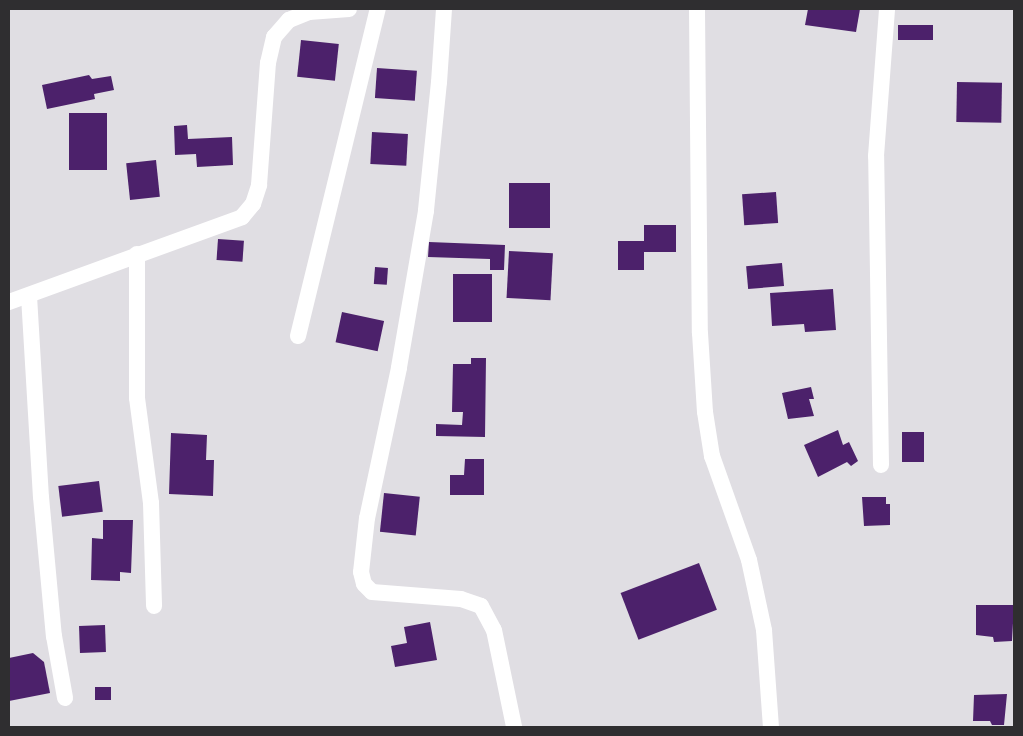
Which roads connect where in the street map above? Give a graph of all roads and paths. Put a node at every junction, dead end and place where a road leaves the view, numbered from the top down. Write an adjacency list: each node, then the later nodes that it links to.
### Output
1 (349, 9): 6 (street)
2 (378, 9): 10 (street)
3 (444, 9): 14 (street)
4 (697, 9): 15 (street)
5 (887, 9): 11 (street)
6 (286, 14): 7 (street)
7 (137, 254): 8 (street); 12 (street)
8 (29, 296): 9 (street); 13 (street)
9 (9, 302)
10 (298, 336)
11 (881, 465)
12 (154, 606)
13 (65, 698)
14 (514, 727)
15 (771, 727)

